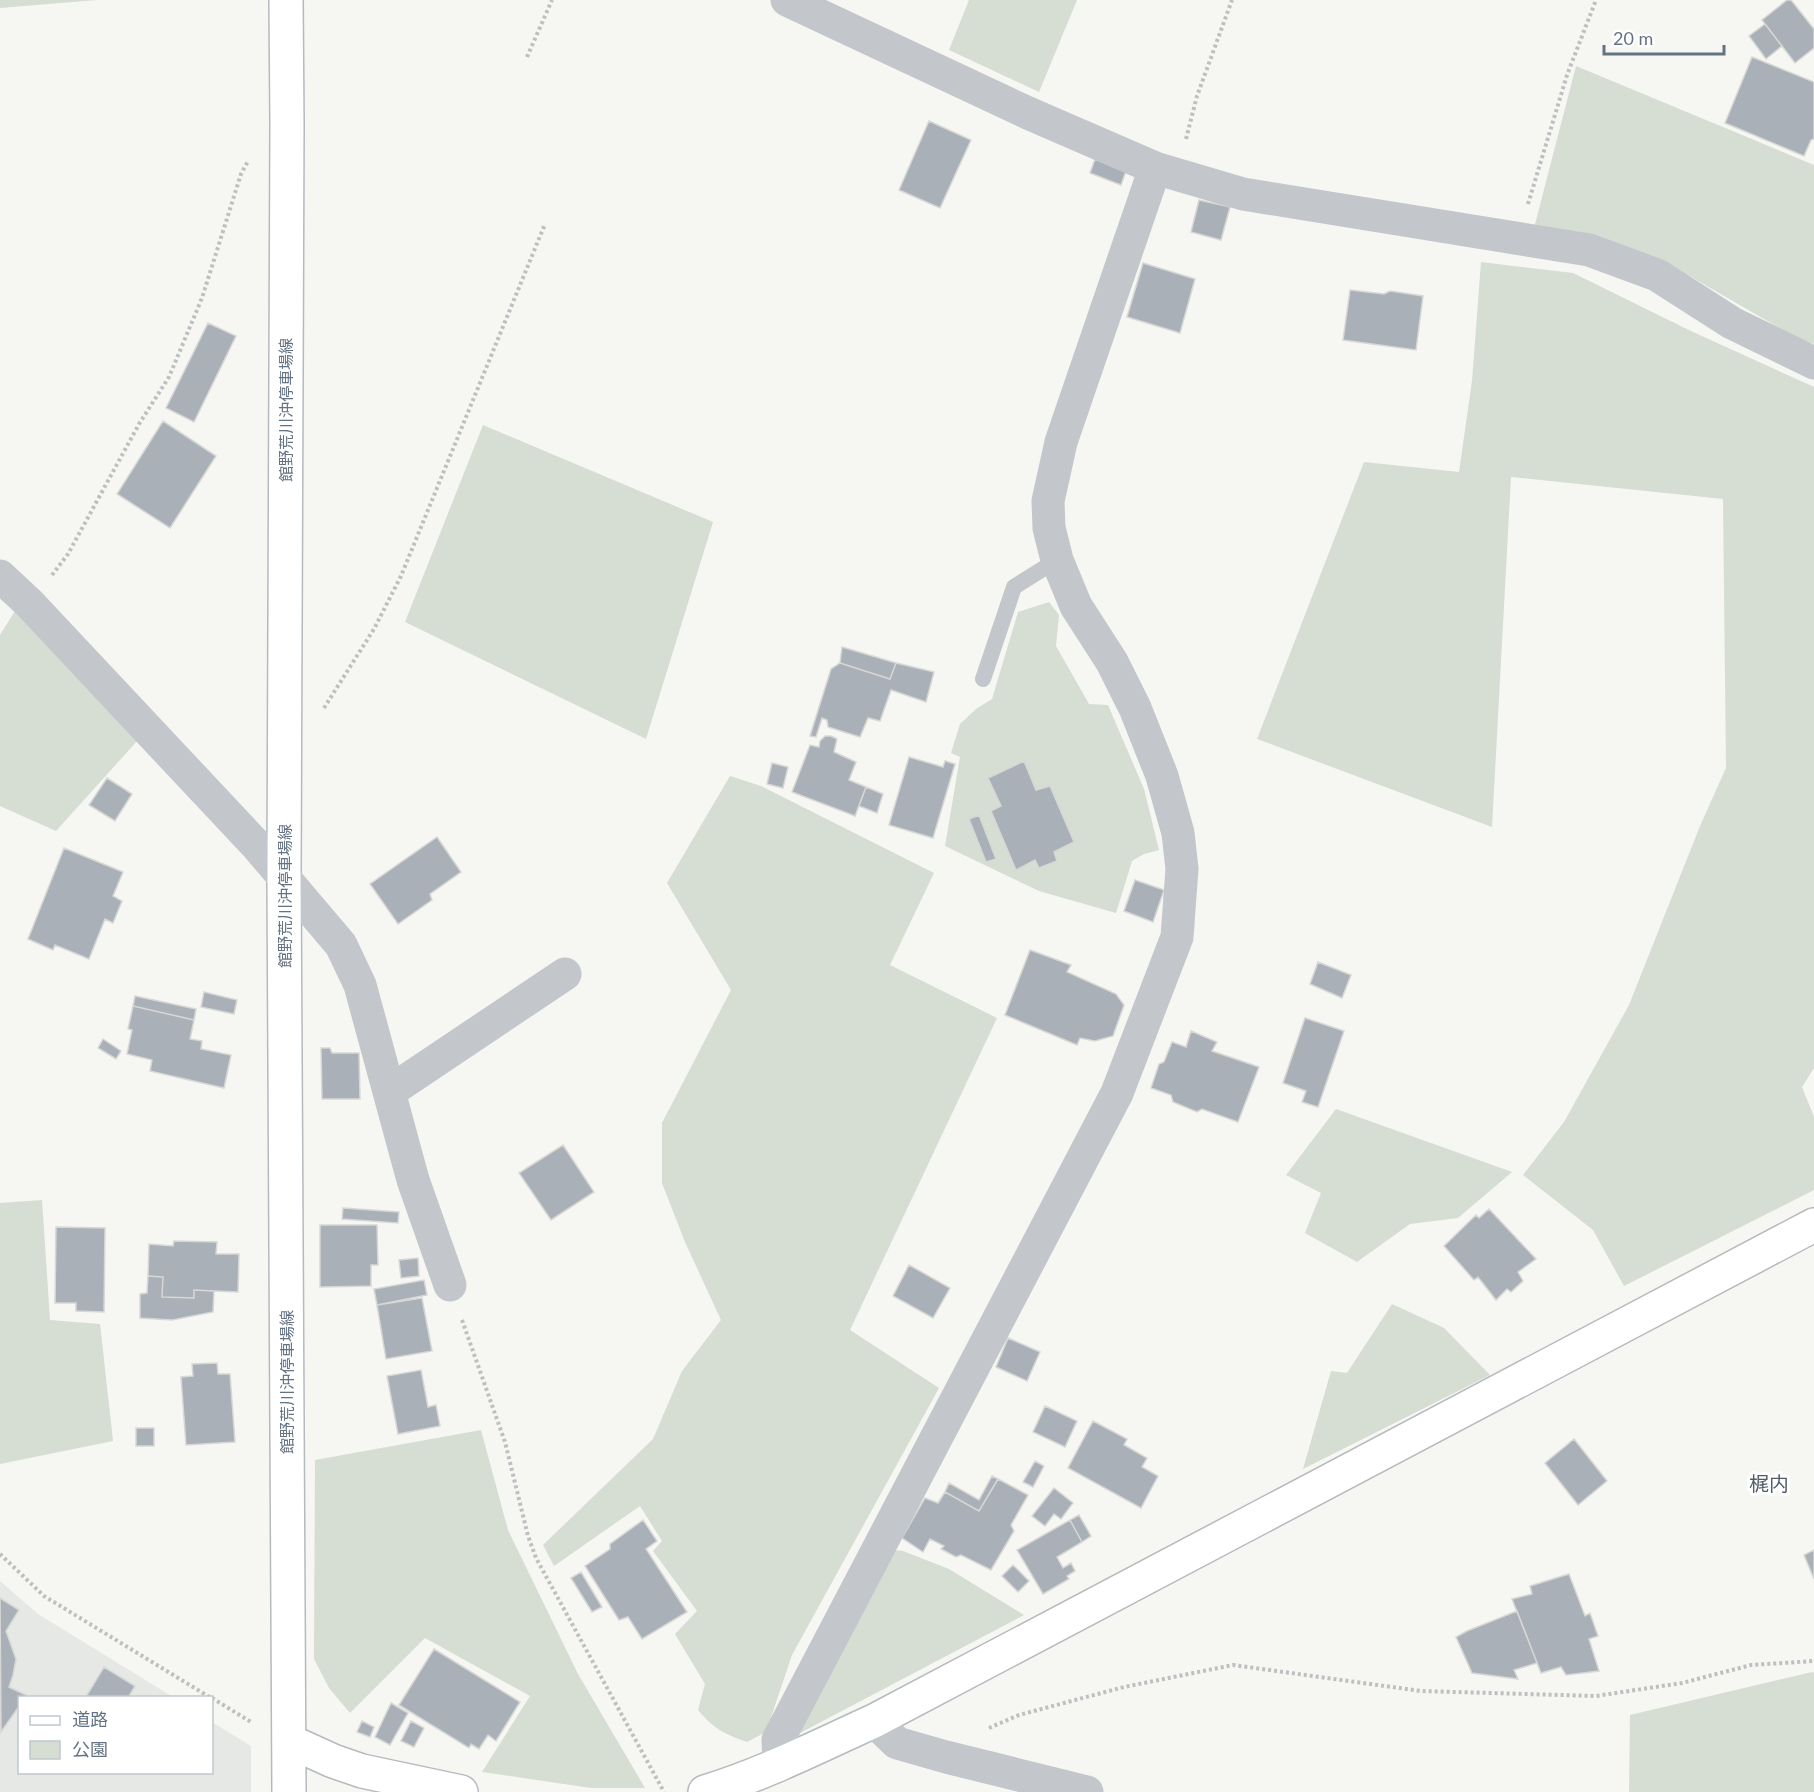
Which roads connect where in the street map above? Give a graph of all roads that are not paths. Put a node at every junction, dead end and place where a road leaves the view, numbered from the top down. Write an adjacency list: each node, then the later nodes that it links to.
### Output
1 (286, 0): 8 (main road, 館野荒川沖停車場線)
2 (787, 0): 3 (street)
3 (1166, 171): 4 (street); 5 (street)
4 (1814, 363)
5 (1056, 560): 7 (lane); 15 (street)
6 (0, 576): 8 (street)
7 (983, 679)
8 (284, 876): 10 (street); 14 (main road, 館野荒川沖停車場線)
9 (565, 974): 10 (street)
10 (389, 1092): 12 (street)
11 (1814, 1226): 13 (main road)
12 (450, 1285)
13 (874, 1721): 15 (main road); 19 (street)
14 (289, 1741): 16 (main road, 館野荒川沖停車場線); 17 (main road)
15 (779, 1765): 18 (main road)
16 (289, 1792)
17 (461, 1792)
18 (705, 1792)
19 (1087, 1792)

